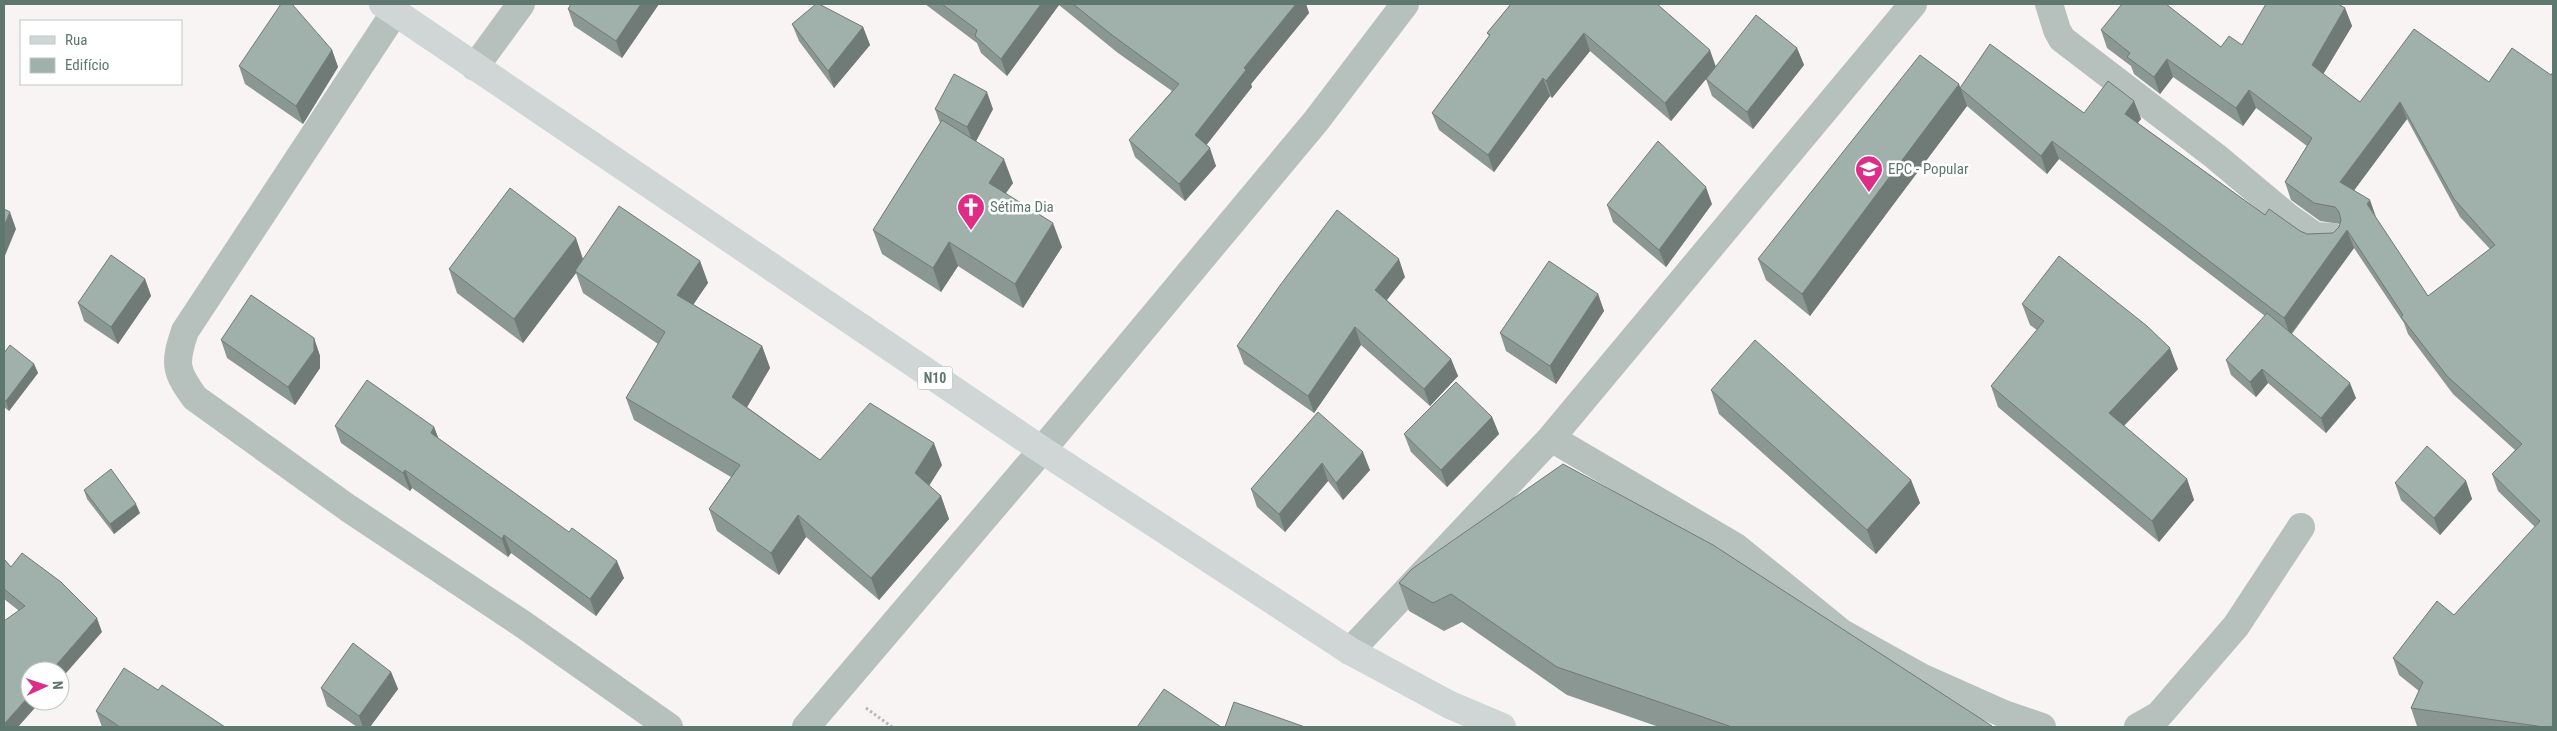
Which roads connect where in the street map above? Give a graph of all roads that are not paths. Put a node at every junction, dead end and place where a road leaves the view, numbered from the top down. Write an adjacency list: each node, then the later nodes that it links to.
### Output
1 (521, 4): 6 (street)
2 (1404, 4): 9 (street)
3 (1913, 4): 8 (street)
4 (2049, 4): 7 (street)
5 (389, 8): 6 (main road, N10); 12 (street)
6 (475, 67): 9 (main road, N10)
7 (2332, 237)
8 (1551, 438): 11 (street); 15 (street)
9 (1042, 450): 11 (main road, N10); 13 (street)
10 (2301, 527): 16 (street)
11 (1350, 651): 14 (main road, N10)
12 (669, 727)
13 (806, 727)
14 (1502, 727)
15 (2042, 727)
16 (2138, 727)

